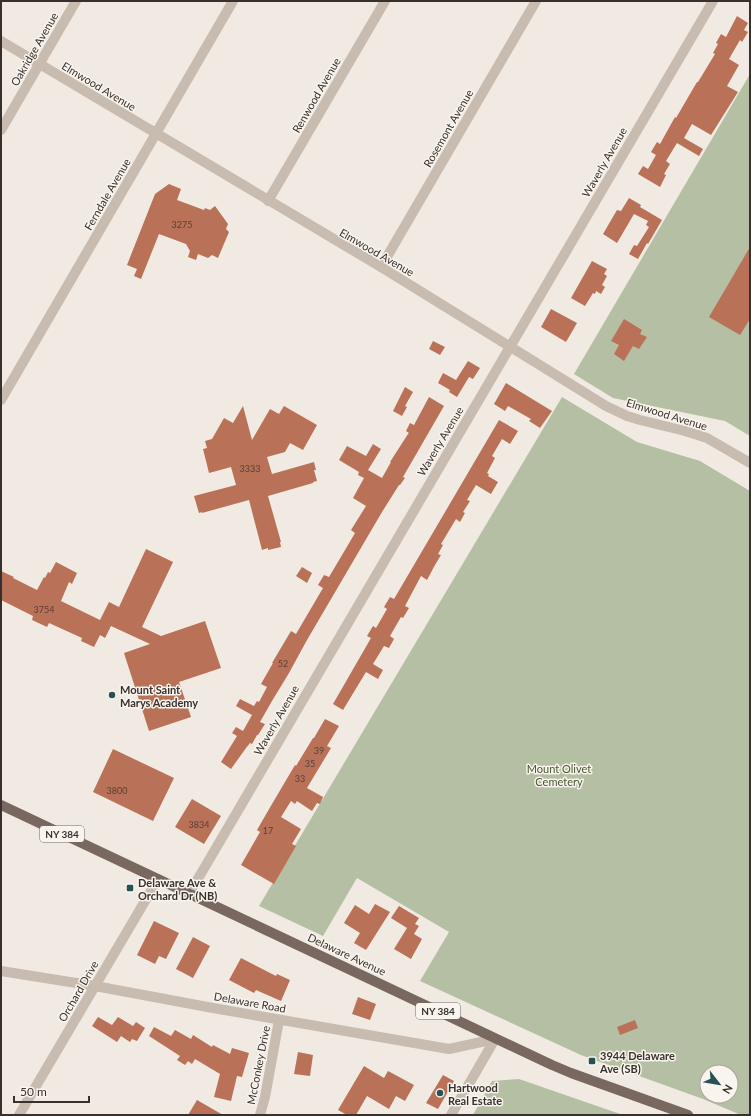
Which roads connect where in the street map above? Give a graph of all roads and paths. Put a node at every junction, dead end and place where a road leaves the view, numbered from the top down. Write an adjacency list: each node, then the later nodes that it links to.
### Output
1 (76, 1): 7 (street, Oakridge Avenue)
2 (233, 1): 9 (street, Ferndale Avenue)
3 (385, 1): 10 (street, Renwood Avenue)
4 (536, 1): 11 (street, Rosemont Avenue)
5 (712, 1): 12 (street, Waverly Avenue)
6 (1, 41): 7 (street, Elmwood Avenue)
7 (39, 64): 8 (street, Oakridge Avenue); 9 (street, Elmwood Avenue)
8 (1, 130)
9 (156, 134): 10 (street, Elmwood Avenue); 13 (street, Ferndale Avenue)
10 (268, 201): 11 (street, Elmwood Avenue)
11 (381, 267): 12 (street, Elmwood Avenue)
12 (510, 346): 14 (street, Elmwood Avenue); 17 (street, Waverly Avenue)
13 (1, 400)
14 (750, 463)
15 (1, 805): 16 (main road, Delaware Avenue / NY 384)
16 (158, 879): 17 (main road, Delaware Avenue / NY 384); 19 (street, Orchard Drive)
17 (189, 894): 21 (main road, Delaware Avenue / NY 384)
18 (1, 971): 19 (street, Delaware Road)
19 (95, 986): 20 (street, Delaware Road); 22 (street, Orchard Drive)
20 (279, 1020): 21 (street, Delaware Road); 23 (street, McConkey Drive)
21 (495, 1038): 24 (street); 25 (main road, Delaware Avenue / NY 384)
22 (19, 1115)
23 (260, 1115)
24 (451, 1115)
25 (688, 1115)

